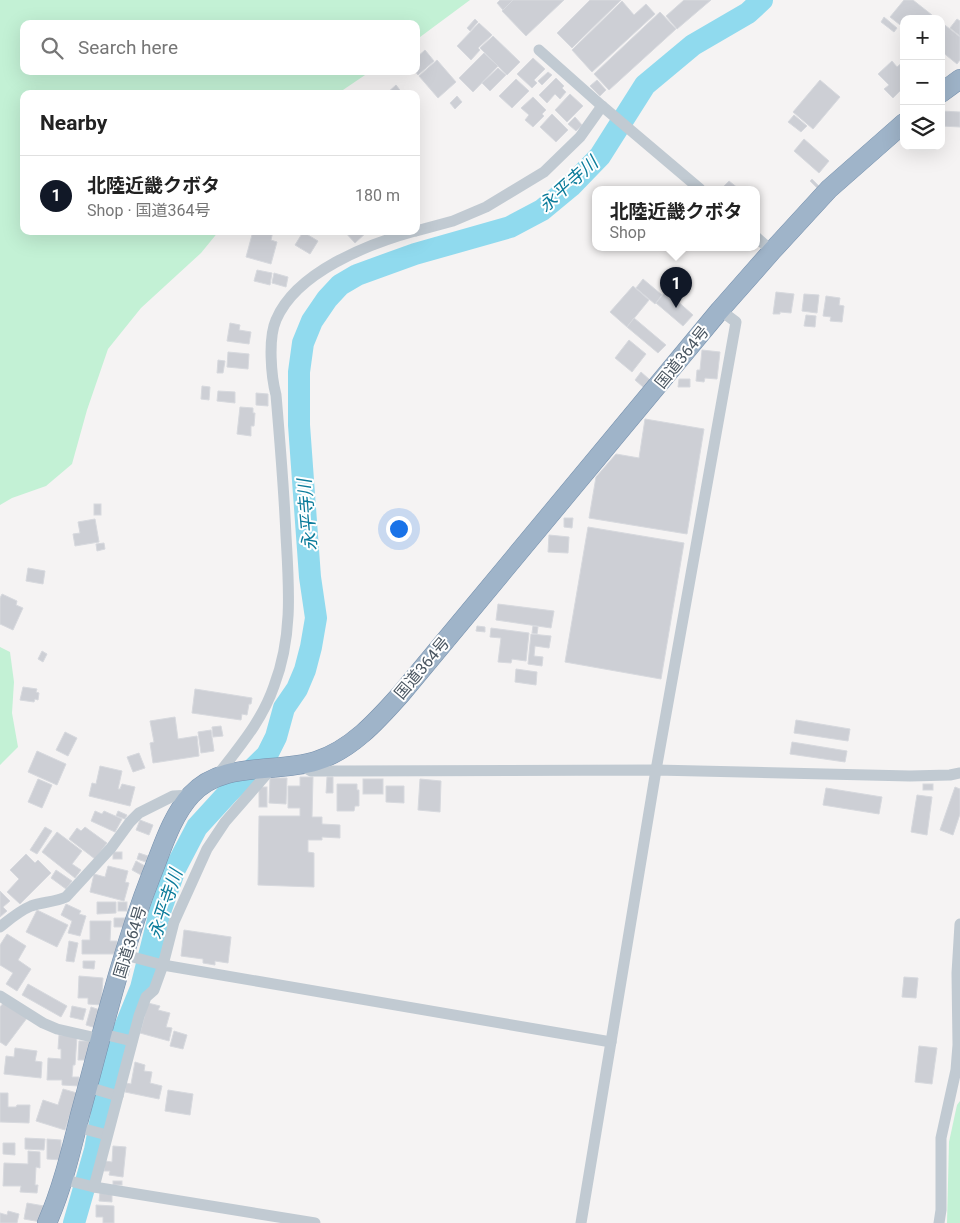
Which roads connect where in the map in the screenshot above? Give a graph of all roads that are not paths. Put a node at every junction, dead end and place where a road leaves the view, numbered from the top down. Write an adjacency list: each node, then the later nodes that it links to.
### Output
1 (539, 50): 4 (street)
2 (960, 78): 3 (highway)
3 (945, 90)
4 (605, 109): 6 (street); 7 (street)
5 (900, 127): 10 (highway, 国道364号)
6 (696, 186)
7 (420, 230)
8 (404, 235): 16 (street)
9 (760, 240): 10 (street)
10 (772, 251): 11 (highway, 国道364号)
11 (720, 310): 12 (highway, 国道364号); 14 (street)
12 (300, 765): 13 (highway, 国道364号); 14 (street)
13 (269, 768): 16 (highway, 国道364号); 21 (street)
14 (656, 770): 15 (street); 25 (street)
15 (960, 773)
16 (220, 777): 17 (highway, 国道364号)
17 (191, 795): 19 (street); 20 (highway, 国道364号)
18 (960, 924): 26 (street)
19 (0, 927)
20 (128, 956): 21 (street); 23 (highway, 国道364号)
21 (160, 964): 24 (street); 25 (street)
22 (0, 996): 23 (street)
23 (104, 1036): 24 (street); 27 (highway, 国道364号)
24 (131, 1041): 28 (street)
25 (611, 1042): 35 (street)
26 (958, 1070): 36 (street)
27 (91, 1088): 28 (street); 29 (highway, 国道364号)
28 (116, 1095): 30 (street)
29 (80, 1128): 30 (street); 31 (highway, 国道364号)
30 (105, 1135): 32 (street)
31 (65, 1180): 32 (street); 33 (highway, 国道364号)
32 (92, 1186): 34 (street)
33 (48, 1223)
34 (315, 1223)
35 (581, 1223)
36 (938, 1223)

